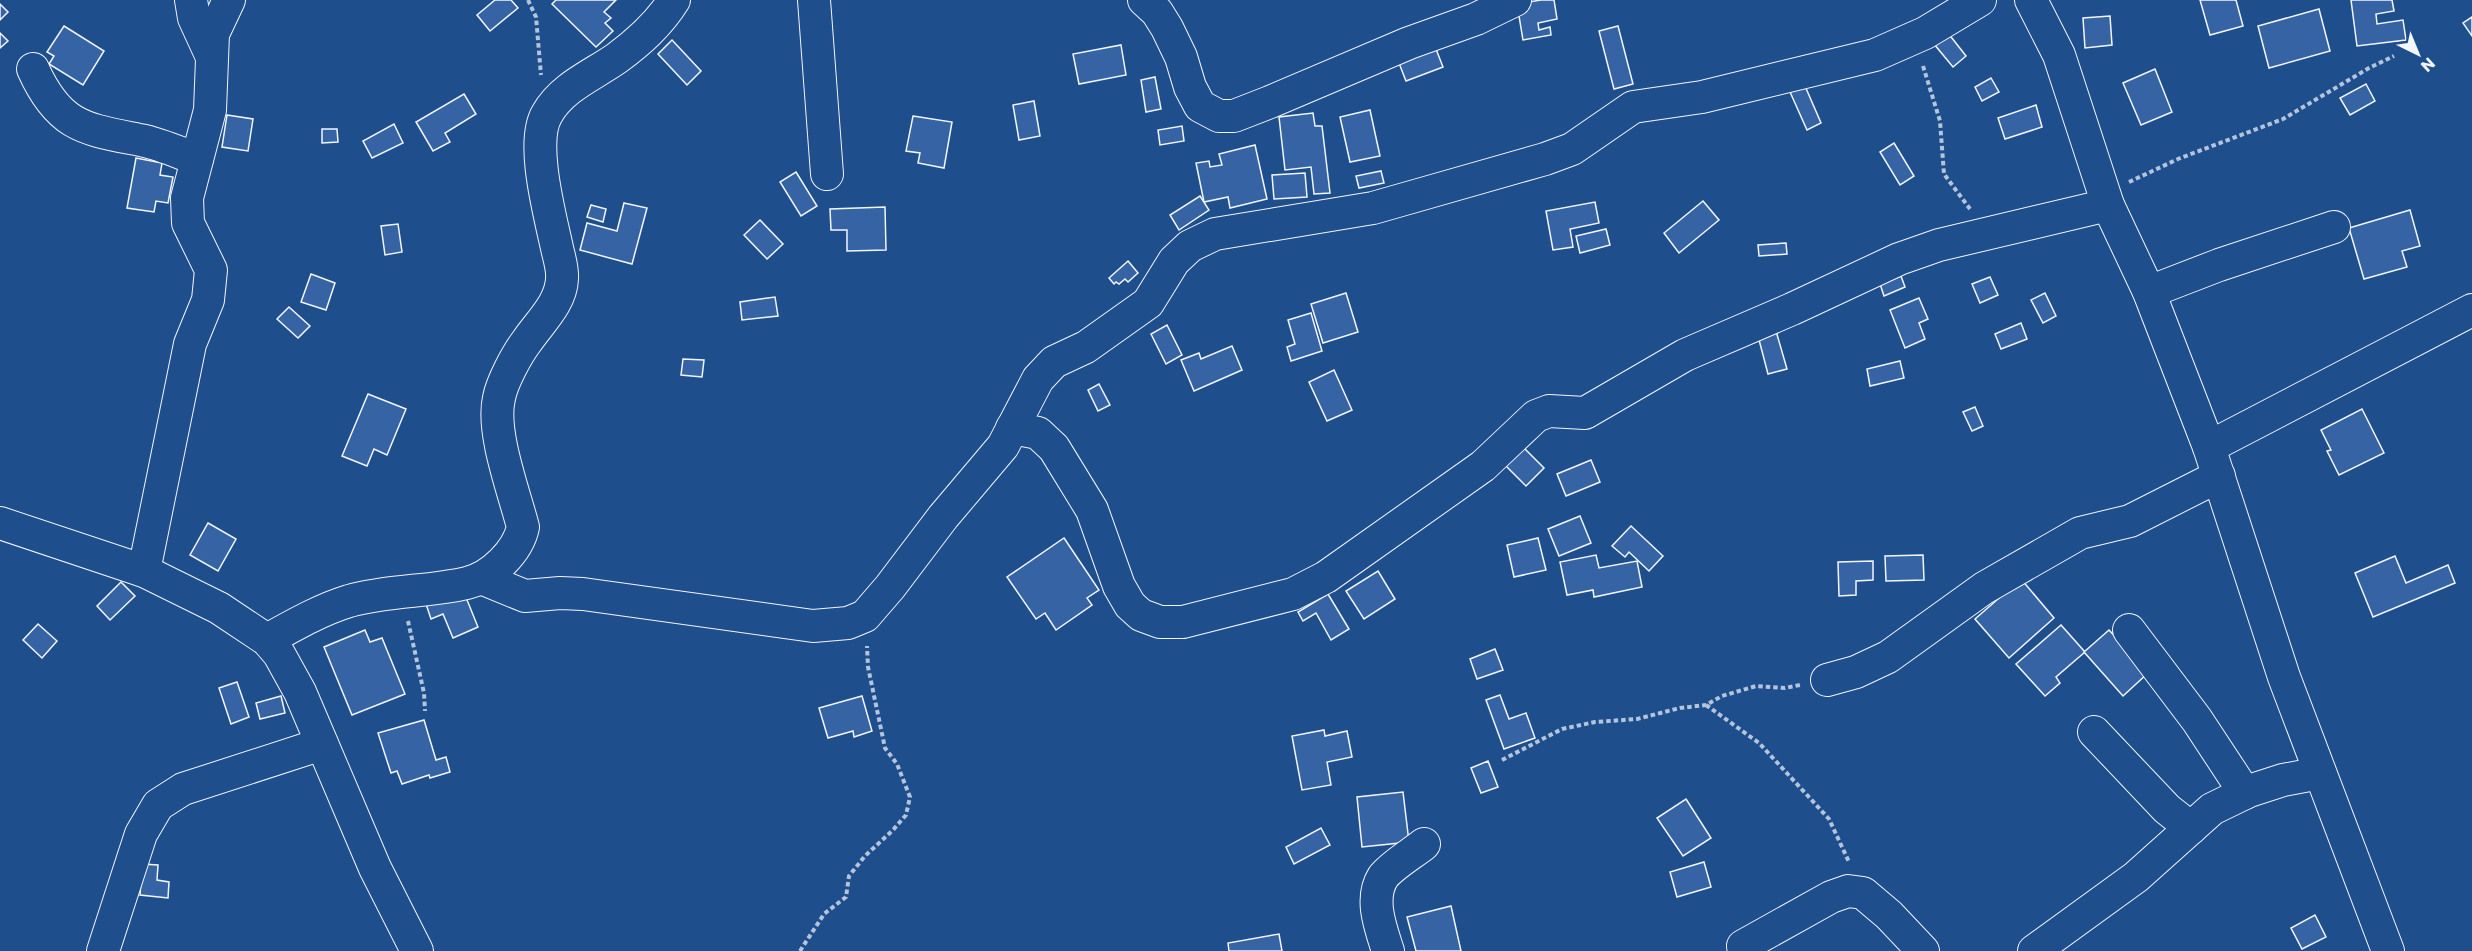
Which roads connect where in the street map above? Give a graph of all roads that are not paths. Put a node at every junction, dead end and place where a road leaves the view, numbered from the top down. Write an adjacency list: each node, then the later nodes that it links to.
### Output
1 (191, 0): 9 (street)
2 (229, 0): 9 (street)
3 (674, 0): 22 (street)
4 (814, 0): 12 (street)
5 (1144, 0): 6 (street)
6 (1515, 0)
7 (1980, 0): 17 (street)
8 (2031, 0): 13 (street)
9 (211, 55): 11 (street)
10 (33, 69): 11 (street)
11 (197, 159): 21 (street)
12 (827, 174)
13 (2106, 200): 15 (street); 17 (street)
14 (2334, 228): 15 (street)
15 (2148, 292): 18 (street)
16 (2472, 310): 18 (street)
17 (1012, 428): 22 (street)
18 (2209, 447): 19 (street)
19 (2219, 476): 25 (street); 28 (street)
20 (0, 523): 21 (street)
21 (144, 571): 24 (street)
22 (481, 578): 24 (street)
23 (2129, 630): 29 (street)
24 (267, 640): 27 (street)
25 (1827, 680)
26 (2094, 732): 30 (street)
27 (322, 744): 33 (street); 34 (street)
28 (2320, 773): 29 (street); 38 (street)
29 (2245, 793): 30 (street)
30 (2191, 828): 37 (street)
31 (1424, 844): 35 (street)
32 (1743, 946): 36 (street)
33 (103, 951)
34 (417, 951)
35 (1388, 951)
36 (1923, 951)
37 (2034, 951)
38 (2388, 951)

